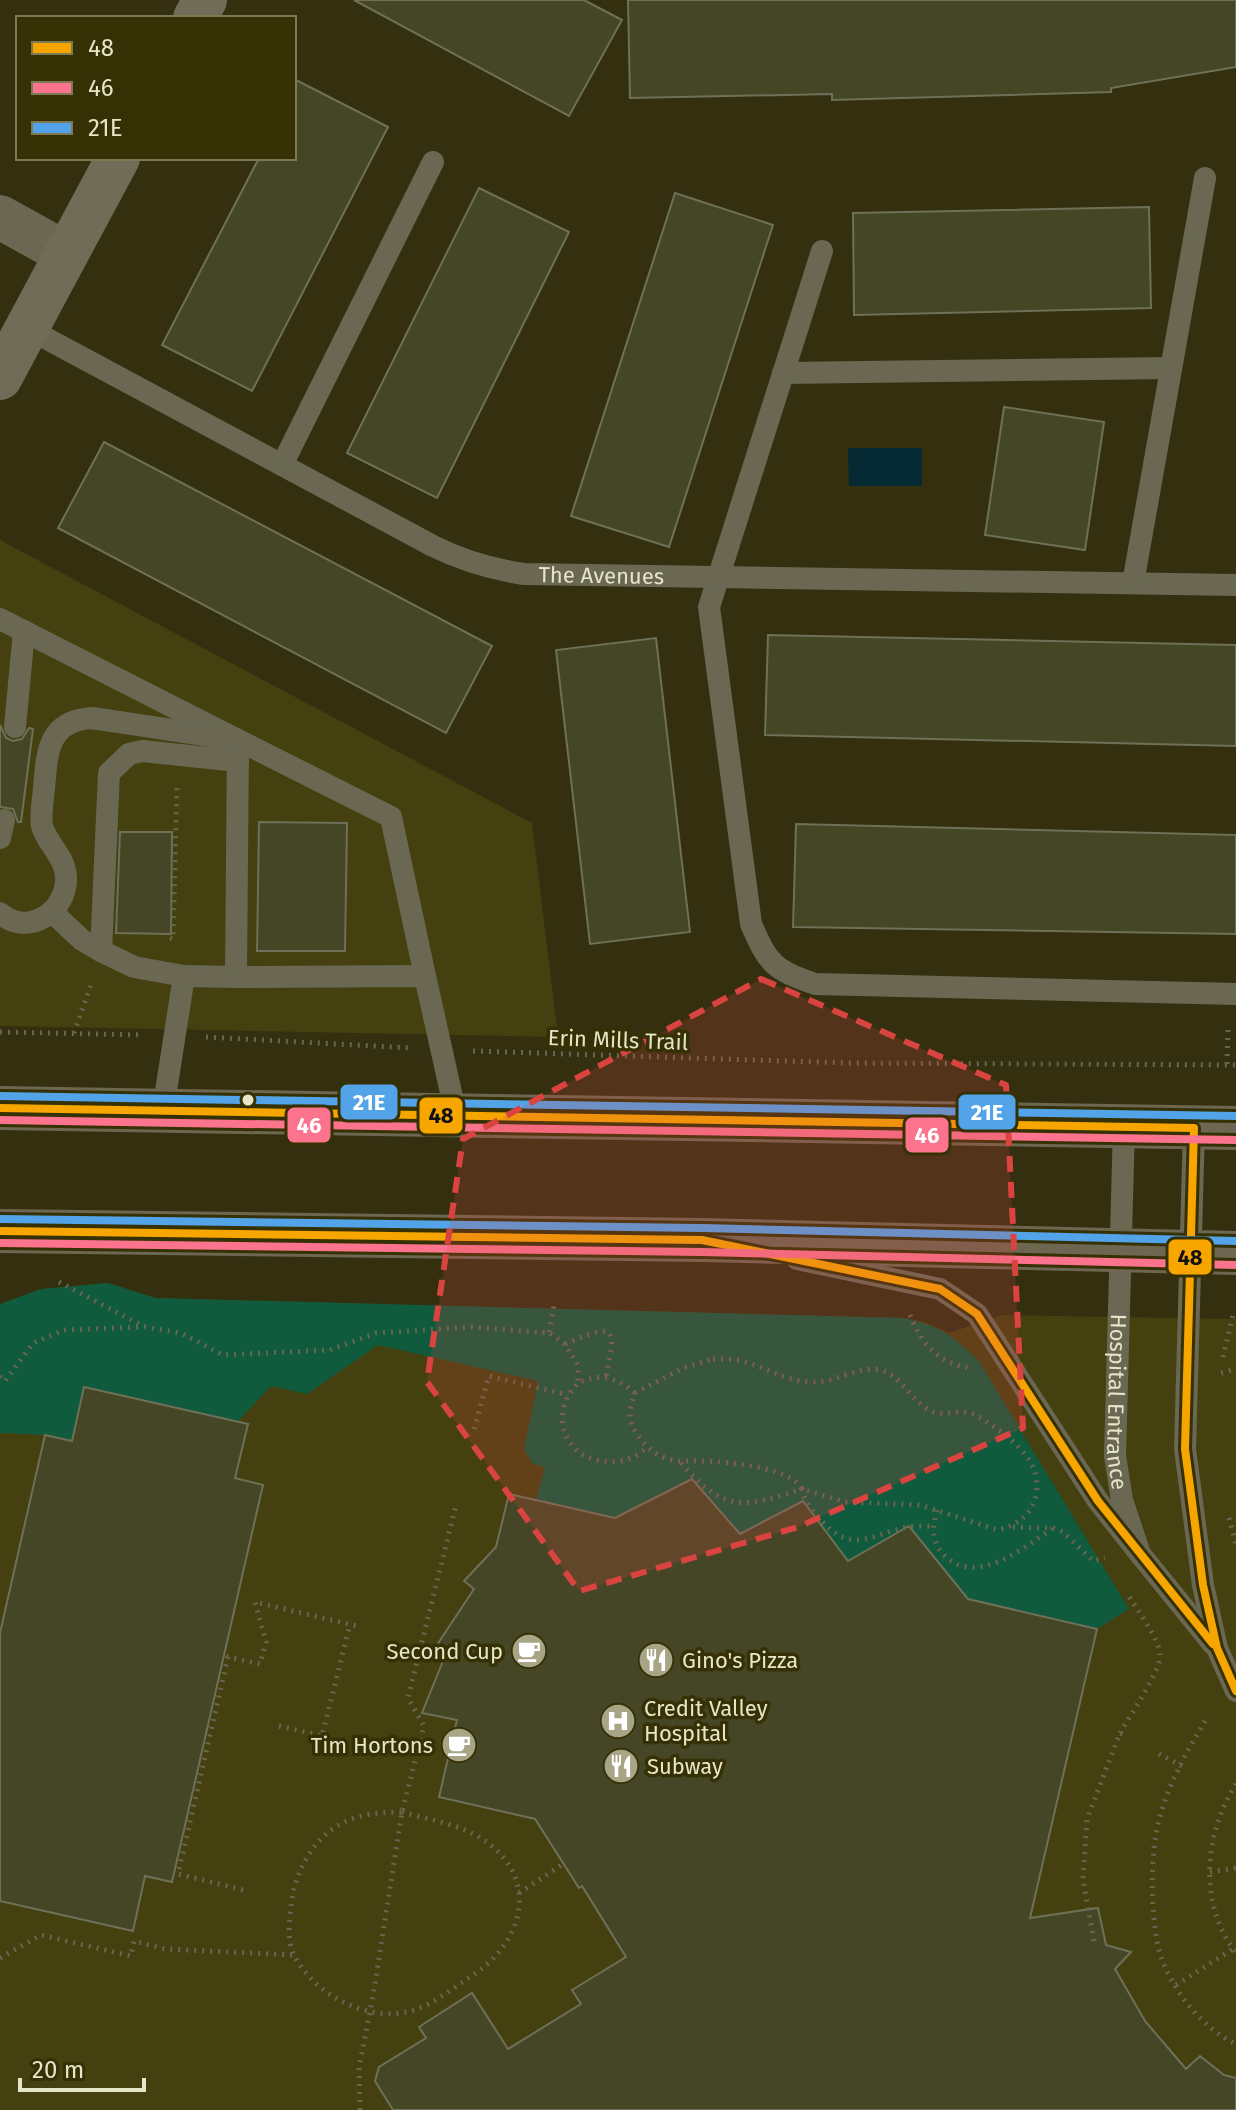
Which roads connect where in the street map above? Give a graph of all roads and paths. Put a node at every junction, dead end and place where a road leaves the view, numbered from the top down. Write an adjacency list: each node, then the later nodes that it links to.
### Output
1 (117, 160): 6 (street)
2 (433, 162): 11 (lane)
3 (1205, 178): 8 (lane)
4 (0, 217): 6 (street)
5 (822, 251): 9 (lane)
6 (65, 253): 7 (street)
7 (25, 327): 10 (street); 11 (lane, The Avenues)
8 (1171, 368): 9 (lane); 13 (lane)
9 (783, 373): 12 (lane)
10 (0, 378)
11 (282, 465): 12 (lane, The Avenues)
12 (718, 577): 13 (lane, The Avenues); 27 (lane)
13 (1133, 583): 14 (lane, The Avenues)
14 (1236, 585)
15 (0, 619): 16 (lane)
16 (24, 631): 17 (lane); 18 (lane)
17 (15, 727)
18 (238, 751): 20 (lane); 23 (lane); 25 (lane); 26 (lane)
19 (177, 783): 22 (path)
20 (52, 912): 21 (lane); 23 (lane)
21 (0, 913)
22 (160, 938)
23 (104, 952): 24 (lane); 29 (path)
24 (184, 976): 26 (lane); 30 (lane)
25 (425, 976): 26 (lane); 31 (lane)
26 (236, 977)
27 (1236, 994)
28 (0, 1032): 29 (path, Erin Mills Trail)
29 (73, 1034): 30 (path, Erin Mills Trail)
30 (175, 1036): 31 (path, Erin Mills Trail); 34 (lane)
31 (441, 1050): 32 (path, Erin Mills Trail); 35 (lane)
32 (1236, 1065)
33 (0, 1108): 34 (main road)
34 (163, 1110): 35 (main road)
35 (456, 1115): 36 (main road)
36 (1124, 1126): 37 (main road); 40 (lane, Hospital Entrance)
37 (1215, 1128): 41 (lane, Hospital Entrance)
38 (0, 1231): 39 (main road)
39 (702, 1240): 40 (main road); 70 (lane)
40 (1121, 1251): 41 (main road); 70 (lane, Hospital Entrance)
41 (1191, 1252): 42 (main road); 74 (lane, Hospital Entrance)
42 (1236, 1253)
43 (59, 1282): 47 (path)
44 (554, 1306): 48 (path)
45 (909, 1314): 50 (path)
46 (1233, 1315): 52 (path)
47 (145, 1327): 48 (path); 53 (path)
48 (549, 1333): 49 (path)
49 (565, 1344): 54 (path); 56 (path)
50 (981, 1367)
51 (1236, 1369): 52 (path)
52 (1221, 1373): 55 (path)
53 (0, 1376)
54 (606, 1376): 56 (path); 57 (path)
55 (1219, 1381)
56 (578, 1383): 58 (path)
57 (635, 1393): 60 (path); 67 (path)
58 (568, 1395): 59 (path); 60 (path)
59 (474, 1429)
60 (647, 1448): 61 (path)
61 (680, 1462): 62 (path); 62 (path)
62 (802, 1489): 64 (path); 66 (path)
63 (456, 1505): 82 (path)
64 (937, 1510): 66 (path); 67 (path)
65 (1228, 1511): 69 (path)
66 (933, 1526): 68 (path)
67 (1011, 1527): 68 (path)
68 (1053, 1528): 71 (path)
69 (1236, 1544)
70 (1140, 1554): 74 (lane, Hospital Entrance)
71 (1106, 1558)
72 (350, 1624): 73 (path); 78 (path); 86 (path)
73 (361, 1627)
74 (1217, 1648): 76 (lane, Hospital Entrance)
75 (1160, 1655): 88 (path)
76 (1236, 1691)
77 (1205, 1721): 80 (path)
78 (279, 1726)
79 (1159, 1754): 80 (path)
80 (1181, 1766): 92 (path)
81 (1236, 1784): 85 (path)
82 (402, 1812): 87 (path); 90 (path); 93 (path)
83 (563, 1864): 87 (path)
84 (1236, 1868): 85 (path)
85 (1210, 1872): 89 (path)
86 (243, 1890)
87 (519, 1893): 93 (path)
88 (1094, 1941)
89 (1235, 1950): 92 (path)
90 (294, 1955): 91 (path); 93 (path)
91 (0, 1958)
92 (1176, 1985): 94 (path)
93 (371, 2011): 95 (path)
94 (1236, 2044)
95 (361, 2109)

